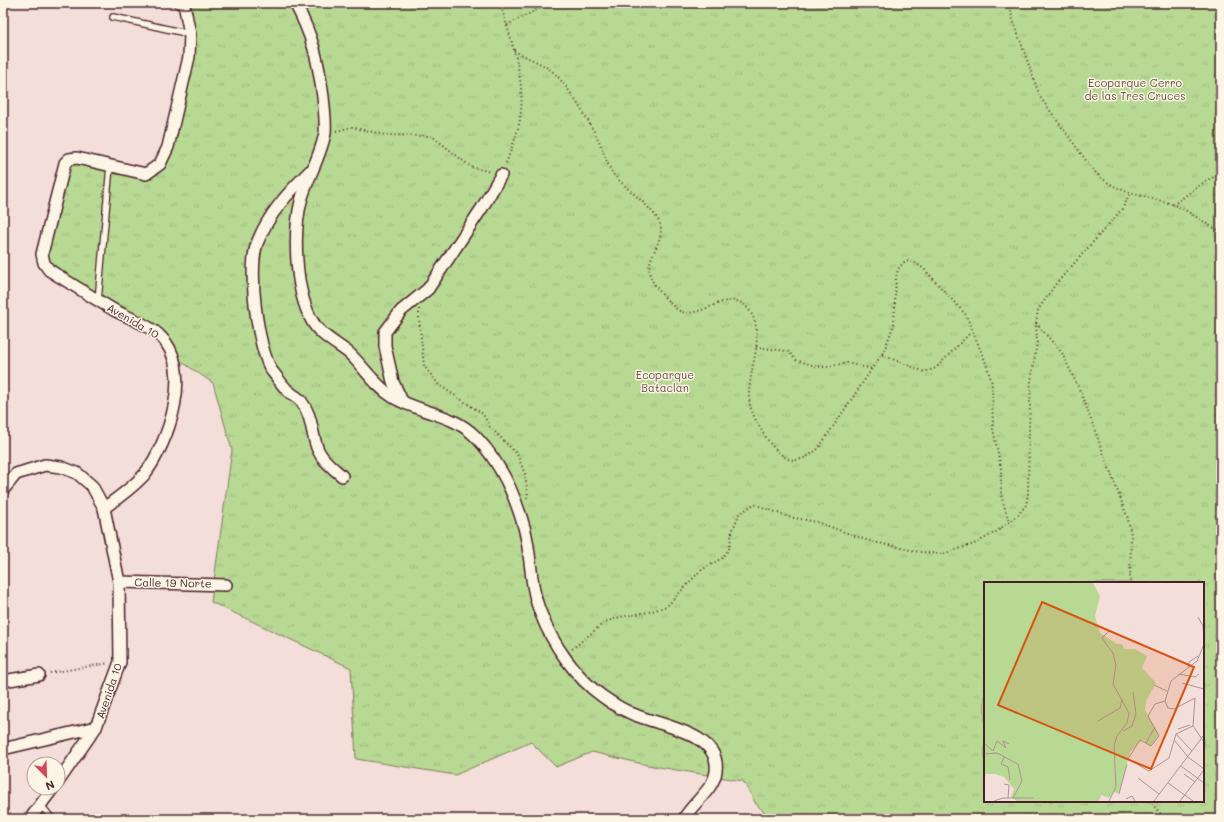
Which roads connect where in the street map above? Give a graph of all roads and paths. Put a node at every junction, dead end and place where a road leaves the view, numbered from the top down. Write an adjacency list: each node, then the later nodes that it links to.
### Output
1 (295, 3): 10 (street)
2 (500, 3): 7 (path)
3 (550, 3): 7 (path)
4 (1009, 3): 15 (path)
5 (182, 4): 8 (street, Avenida 10)
6 (113, 18): 8 (lane)
7 (507, 25): 9 (path)
8 (190, 34): 11 (street, Avenida 10)
9 (514, 51): 14 (path); 22 (path)
10 (325, 134): 12 (street); 14 (path)
11 (110, 166): 19 (lane); 19 (street, Avenida 10)
12 (312, 169): 25 (street); 26 (street)
13 (1221, 174): 16 (path)
14 (501, 175): 18 (street)
15 (1130, 193): 16 (path); 20 (path)
16 (1173, 205): 17 (path)
17 (1221, 231)
18 (421, 294): 25 (street); 29 (path)
19 (98, 301): 28 (street, Avenida 10)
20 (1036, 323): 30 (path); 32 (path)
21 (972, 331): 23 (path); 23 (path); 30 (path)
22 (756, 347): 24 (path); 24 (path)
23 (882, 355): 24 (path)
24 (872, 369)
25 (402, 401): 29 (street)
26 (342, 476)
27 (3, 490): 28 (street)
28 (104, 508): 31 (street, Avenida 10)
29 (518, 511): 34 (street)
30 (1009, 522): 34 (path)
31 (119, 582): 33 (street, Calle 19 Norte); 35 (street, Avenida 10)
32 (1130, 582)
33 (226, 585)
34 (564, 655): 44 (street)
35 (120, 662): 36 (path); 38 (street, Avenida 10)
36 (39, 675): 37 (street)
37 (3, 681)
38 (96, 727): 39 (street); 40 (street, Avenida 10)
39 (3, 749)
40 (66, 770)
41 (48, 796): 43 (street)
42 (1151, 802): 47 (path)
43 (41, 805): 45 (street); 46 (lane)
44 (685, 817)
45 (30, 819)
46 (52, 819)
47 (1166, 819)

